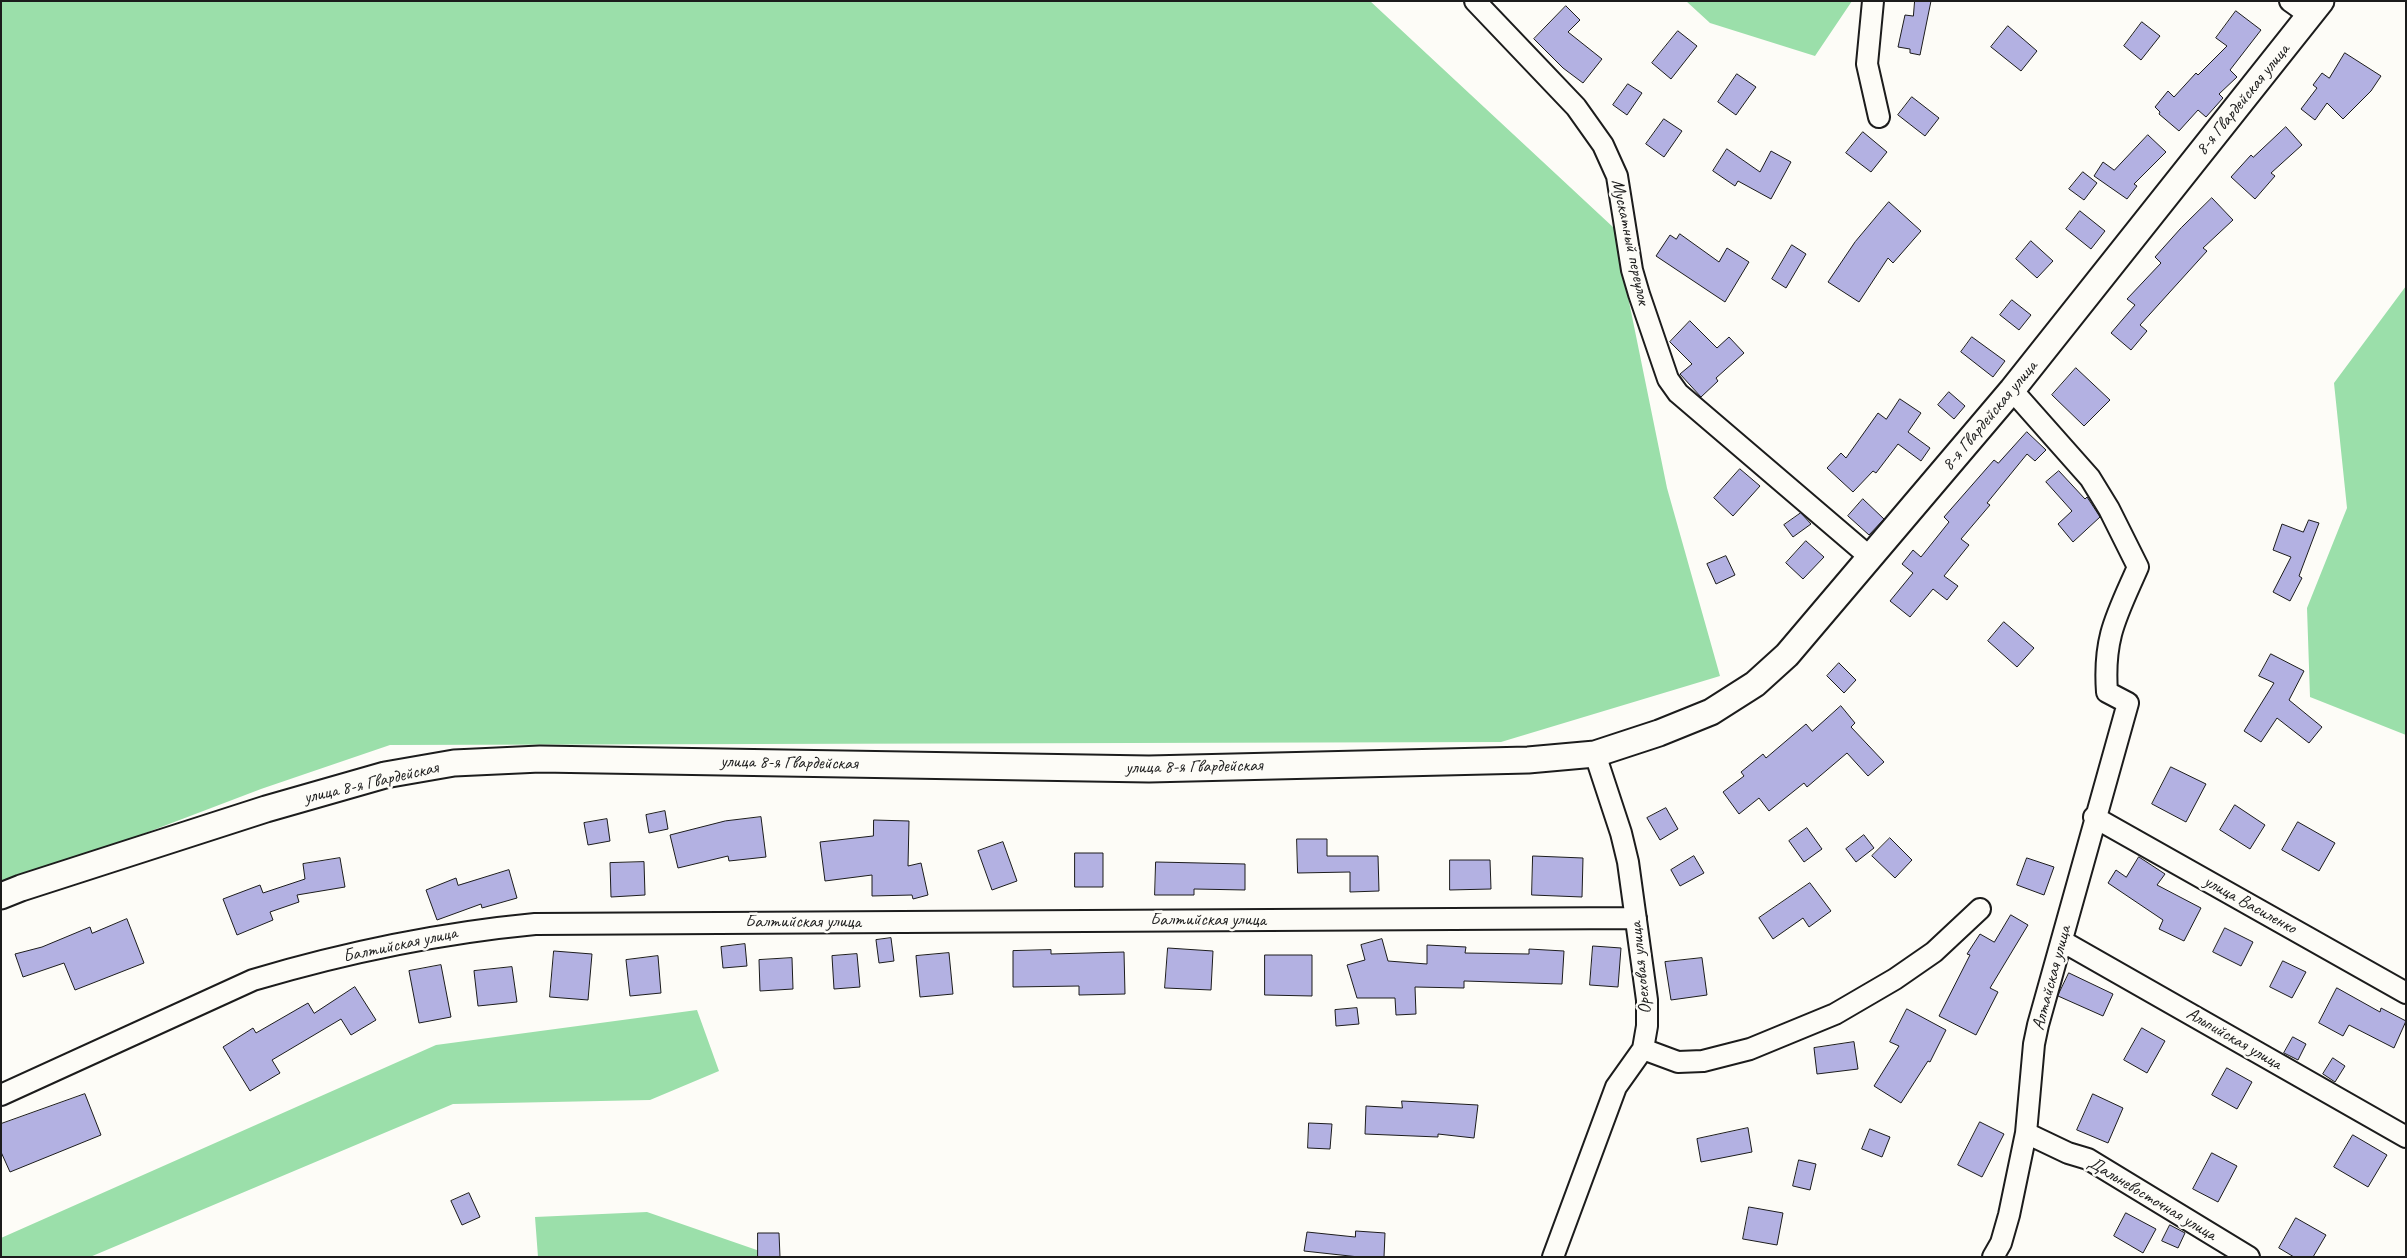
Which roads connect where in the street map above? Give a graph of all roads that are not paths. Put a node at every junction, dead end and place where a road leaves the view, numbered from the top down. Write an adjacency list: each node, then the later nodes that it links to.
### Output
1 (1475, 1): 7 (street, Мускатный переулок)
2 (1873, 1): 5 (street)
3 (2290, 1): 4 (street)
4 (2316, 8): 6 (street, 8-я Гвардейская улица)
5 (1879, 117)
6 (2012, 390): 7 (street, 8-я Гвардейская улица); 9 (street, Алтайская улица)
7 (1872, 558): 8 (street, 8-я Гвардейская улица)
8 (1595, 754): 10 (street, улица 8-я Гвардейская); 12 (street, Ореховая улица)
9 (2094, 817): 13 (street, Алтайская улица); 14 (street, улица Василенко)
10 (1, 896)
11 (1980, 909): 15 (street)
12 (1636, 918): 15 (street, Ореховая улица); 16 (street, Балтийская улица)
13 (2062, 940): 17 (street, Алтайская улица); 18 (street, Альпийская улица)
14 (2406, 993)
15 (1643, 1049): 19 (street, Ореховая улица)
16 (1, 1095)
17 (2026, 1132): 20 (street, Алтайская улица); 21 (street, Дальневосточная улица)
18 (2406, 1137)
19 (1553, 1257)
20 (1993, 1257)
21 (2249, 1257)

